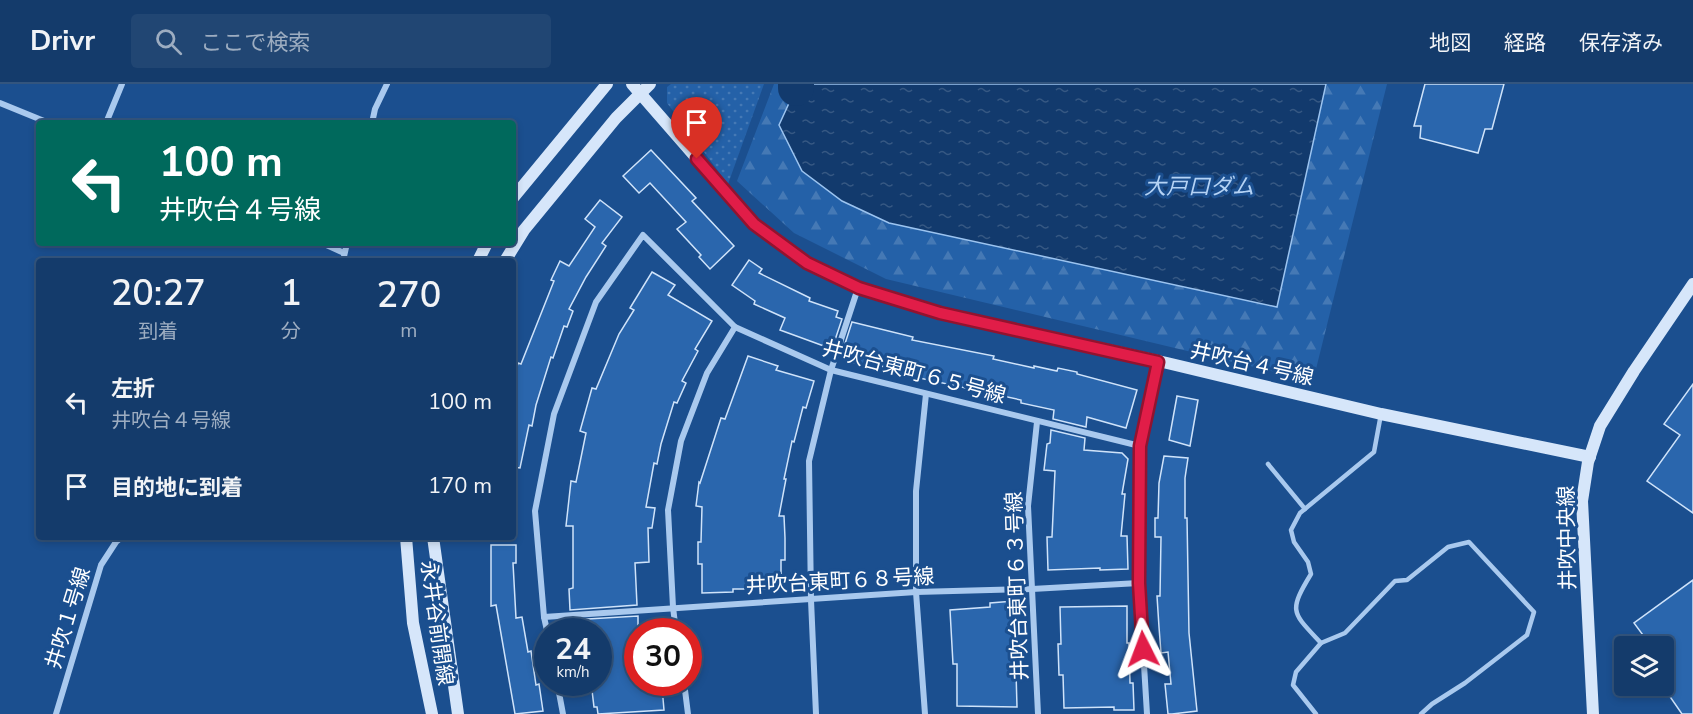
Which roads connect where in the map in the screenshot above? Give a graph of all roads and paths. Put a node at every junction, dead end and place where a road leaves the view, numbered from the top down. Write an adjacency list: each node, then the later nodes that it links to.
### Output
1 (122, 84): 8 (street)
2 (387, 84): 9 (street)
3 (607, 84): 10 (street)
4 (650, 84): 5 (street)
5 (636, 89): 11 (street); 17 (street, 井吹台４号線)
6 (0, 103): 7 (street)
7 (42, 120)
8 (107, 120)
9 (373, 120)
10 (516, 194)
11 (516, 244)
12 (329, 246): 14 (street)
13 (346, 246): 14 (street)
14 (345, 253): 15 (street)
15 (344, 258)
16 (1693, 284): 25 (street, 井吹中央線)
17 (859, 288): 19 (street, 井吹台４号線); 20 (street)
18 (735, 327): 20 (street, 井吹台東町６５号線); 35 (street); 36 (street, 井吹台東町６５号線)
19 (1158, 362): 22 (street, 井吹台４号線); 24 (street)
20 (831, 370): 21 (street, 井吹台東町６５号線); 34 (street)
21 (926, 394): 23 (street, 井吹台東町６５号線); 33 (street)
22 (1382, 414): 25 (street, 井吹台４号線); 27 (lane)
23 (1037, 422): 24 (street, 井吹台東町６５号線); 32 (street, 井吹台東町６３号線)
24 (1140, 446): 31 (street)
25 (1590, 457): 52 (street, 井吹中央線)
26 (1268, 464): 27 (lane)
27 (1305, 509): 38 (lane)
28 (118, 540): 41 (street, 井吹１号線)
29 (406, 540): 42 (street, 永井谷前開線)
30 (433, 540): 43 (street, 永井谷前開線)
31 (1139, 583): 32 (street, 井吹台東町６８号線); 49 (street)
32 (1032, 589): 33 (street, 井吹台東町６８号線); 48 (street, 井吹台東町６３号線)
33 (916, 592): 34 (street, 井吹台東町６８号線); 47 (street)
34 (811, 600): 35 (street, 井吹台東町６８号線); 46 (street)
35 (673, 607): 36 (street, 井吹台東町６８号線); 37 (street)
36 (544, 617)
37 (674, 618)
38 (1321, 643): 50 (lane); 51 (lane)
39 (560, 696): 44 (street)
40 (686, 696): 45 (street)
41 (56, 714)
42 (432, 714)
43 (458, 714)
44 (563, 714)
45 (688, 714)
46 (816, 714)
47 (925, 714)
48 (1038, 714)
49 (1147, 714)
50 (1316, 714)
51 (1421, 714)
52 (1593, 714)

